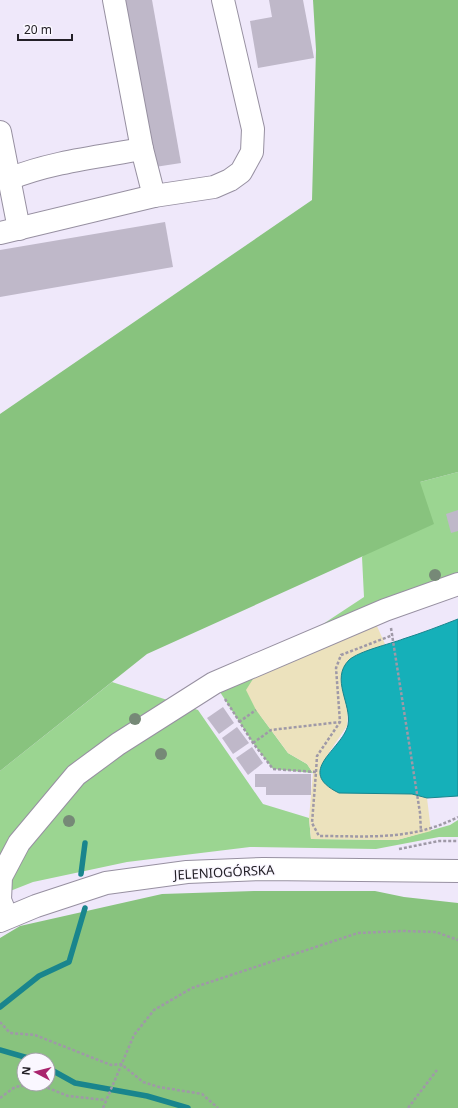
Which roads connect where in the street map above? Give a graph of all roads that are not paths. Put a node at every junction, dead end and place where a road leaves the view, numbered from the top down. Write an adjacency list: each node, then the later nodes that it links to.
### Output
1 (114, 0): 4 (street)
2 (222, 0): 6 (street)
3 (0, 132): 5 (street)
4 (142, 149): 5 (street); 6 (street)
5 (9, 179): 7 (street)
6 (154, 196): 7 (street)
7 (10, 231)
8 (458, 584): 10 (street)
9 (457, 871): 10 (street, JELENIOGÓRSKA)
10 (4, 919)

